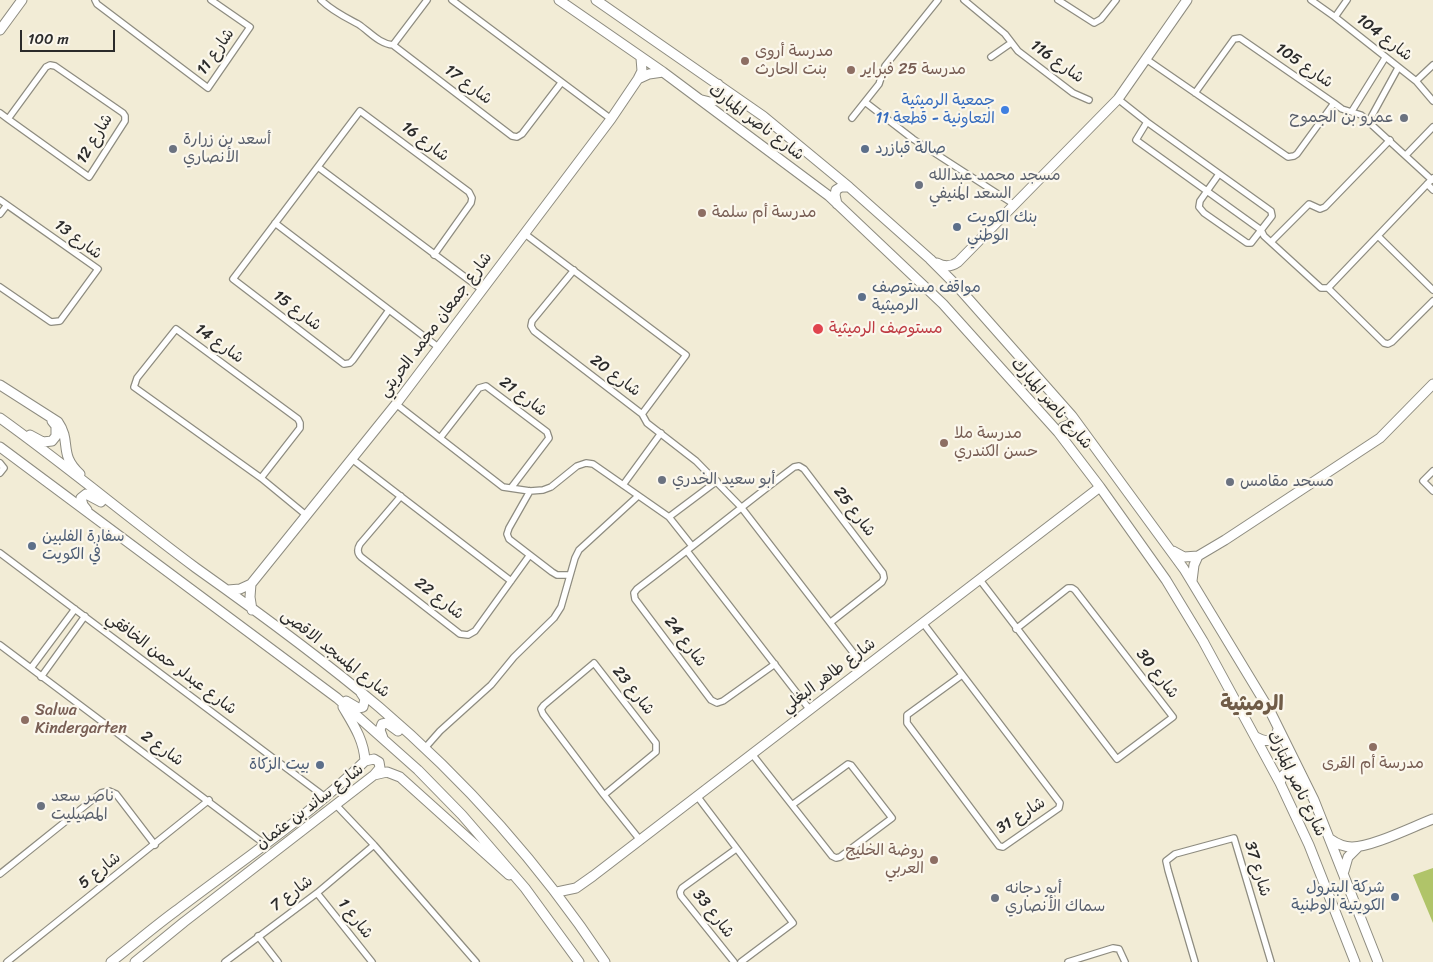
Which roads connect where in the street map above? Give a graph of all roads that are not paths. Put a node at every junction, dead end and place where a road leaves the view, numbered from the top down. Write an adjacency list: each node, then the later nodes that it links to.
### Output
1 (22, 0): 18 (street)
2 (95, 0): 3 (street, شارع 11)
3 (211, 0)
4 (321, 0): 20 (street, شارع 17)
5 (427, 0): 20 (street)
6 (452, 0): 30 (street)
7 (559, 0): 22 (street, شارع ناصر المبارك)
8 (596, 0): 16 (street, شارع ناصر المبارك)
9 (938, 0): 37 (street)
10 (964, 0): 19 (street, شارع 116)
11 (1058, 0): 12 (street)
12 (1116, 0)
13 (1311, 0): 17 (street, شارع 104)
14 (1347, 0): 17 (street, شارع 104)
15 (1185, 1): 24 (street)
16 (607, 4): 31 (street, شارع ناصر المبارك)
17 (1335, 17): 23 (street, شارع 104)
18 (0, 30)
19 (1011, 43): 21 (street, شارع 116); 35 (street, شارع 116)
20 (392, 46): 30 (street, شارع 17)
21 (991, 57)
22 (641, 58): 27 (street, شارع ناصر المبارك); 28 (street, شارع جمعان محمد الحريتي)
23 (1386, 58): 26 (street, شارع 104); 39 (street)
24 (1146, 59): 32 (street, شارع 105); 34 (street)
25 (1433, 65): 29 (street)
26 (1398, 68): 29 (street, شارع 104); 44 (street)
27 (663, 72): 28 (street); 33 (street, شارع ناصر المبارك)
28 (638, 79): 43 (street, شارع جمعان محمد الحريتي)
29 (1416, 81): 36 (street, شارع 104)
30 (561, 83): 43 (street)
31 (717, 83): 33 (street); 52 (street, شارع ناصر المبارك)
32 (1195, 93): 38 (street, شارع 105); 38 (street, شارع 105)
33 (700, 99): 59 (street, شارع ناصر المبارك)
34 (1118, 99): 45 (street); 58 (street)
35 (1089, 100)
36 (1433, 101)
37 (865, 102): 41 (street); 58 (street)
38 (1334, 103): 39 (street)
39 (1352, 111): 44 (street)
40 (0, 113): 42 (street, شارع 12)
41 (852, 118)
42 (8, 119): 42 (street, شارع 12)
43 (610, 119): 63 (street, شارع جمعان محمد الحريتي)
44 (1369, 121): 47 (street)
45 (1147, 122): 50 (street); 55 (street)
46 (1433, 127): 48 (street)
47 (1390, 140): 48 (street); 65 (street)
48 (1406, 155): 51 (street)
49 (318, 167): 54 (street, شارع 16); 66 (street); 66 (street, شارع 16)
50 (1219, 174): 55 (street); 62 (street)
51 (1431, 181): 53 (street); 64 (street)
52 (849, 187): 59 (street); 67 (street, شارع ناصر المبارك)
53 (1433, 190)
54 (300, 191): 61 (street, شارع 15)
55 (1206, 191): 62 (street); 62 (street)
56 (0, 200): 57 (street, شارع 13)
57 (7, 205): 60 (street); 71 (street, شارع 13)
58 (1015, 206): 68 (street)
59 (838, 207): 88 (street, شارع ناصر المبارك)
60 (0, 214)
61 (275, 223): 76 (street); 76 (street, شارع 15)
62 (1261, 230): 65 (street)
63 (525, 234): 69 (street, شارع 20); 73 (street, شارع جمعان محمد الحريتي)
64 (1378, 236): 72 (street); 74 (street)
65 (1271, 242): 72 (street)
66 (434, 255): 73 (street)
67 (930, 259): 68 (street); 70 (street, شارع ناصر المبارك)
68 (958, 262): 70 (street)
69 (574, 270): 81 (street, شارع 20); 81 (street, شارع 20)
70 (957, 286): 85 (street, شارع ناصر المبارك)
71 (0, 287)
72 (1328, 288): 75 (street)
73 (481, 289): 77 (street, شارع جمعان محمد الحريتي)
74 (1433, 290)
75 (1433, 302)
76 (389, 310): 77 (street)
77 (438, 347): 80 (street, شارع جمعان محمد الحريتي)
78 (0, 385): 82 (street)
79 (1432, 387): 114 (street)
80 (396, 404): 87 (street); 90 (street, شارع جمعان محمد الحريتي)
81 (642, 414): 86 (street)
82 (48, 417): 84 (street); 103 (street)
83 (0, 418): 84 (street, شارع المسجد الاقصى)
84 (10, 425): 103 (street, شارع المسجد الاقصى)
85 (1082, 431): 88 (street); 111 (street, شارع ناصر المبارك)
86 (661, 433): 95 (street); 96 (street)
87 (440, 438): 98 (street); 98 (street, شارع 21)
88 (1063, 438): 97 (street, شارع ناصر المبارك)
89 (0, 447): 105 (street, شارع المسجد الاقصى)
90 (352, 459): 101 (street); 106 (street, شارع جمعان محمد الحريتي)
91 (0, 463): 93 (street)
92 (1433, 471): 100 (street)
93 (0, 473)
94 (261, 478): 94 (street, شارع 14); 106 (street, شارع 14)
95 (717, 481): 104 (street); 107 (street)
96 (623, 485): 99 (street); 102 (street)
97 (1100, 487): 116 (street, شارع طاهر البغلي); 138 (street, شارع ناصر المبارك)
98 (511, 488): 99 (street)
99 (530, 491): 113 (street)
100 (1433, 491)
101 (401, 496): 117 (street); 117 (street, شارع 22)
102 (638, 496): 107 (street); 115 (street)
103 (110, 503): 109 (street, شارع المسجد الاقصى)
104 (742, 507): 108 (street, شارع 25); 124 (street); 124 (street, شارع 25)
105 (90, 514): 109 (street); 133 (street, شارع المسجد الاقصى)
106 (306, 515): 119 (street, شارع جمعان محمد الحريتي)
107 (669, 517): 110 (street)
108 (714, 528): 110 (street, شارع 24)
109 (154, 535): 120 (street, شارع المسجد الاقصى)
110 (690, 549): 128 (street); 128 (street, شارع 24)
111 (1171, 550): 114 (street); 118 (street, شارع ناصر المبارك)
112 (0, 553): 121 (street, شارع عبدلر حمن الخافقي)
113 (529, 556): 115 (street); 117 (street)
114 (1198, 556): 118 (street)
115 (570, 575): 140 (street)
116 (980, 580): 125 (street, شارع طاهر البغلي); 126 (street, شارع 30)
117 (511, 581)
118 (1192, 581): 137 (street, شارع ناصر المبارك)
119 (251, 584): 120 (street); 122 (street)
120 (228, 590): 122 (street, شارع المسجد الاقصى)
121 (75, 609): 123 (street, شارع عبدلر حمن الخافقي); 129 (street)
122 (252, 610): 134 (street, شارع المسجد الاقصى)
123 (85, 616): 132 (street); 147 (street, شارع عبدلر حمن الخافقي)
124 (830, 622): 130 (street)
125 (923, 623): 130 (street, شارع طاهر البغلي); 131 (street, شارع 31)
126 (1016, 629): 126 (street, شارع 30)
127 (0, 645): 129 (street, شارع 2)
128 (775, 664): 136 (street)
129 (30, 668): 132 (street, شارع 2)
130 (865, 668): 136 (street, شارع طاهر البغلي)
131 (962, 675): 131 (street, شارع 31)
132 (41, 676): 148 (street, شارع 2)
133 (327, 689): 134 (street); 135 (street, شارع المسجد الاقصى)
134 (361, 693): 140 (street, شارع المسجد الاقصى)
135 (337, 698): 139 (street, شارع المسجد الاقصى); 142 (street, شارع ساند بن عثمان)
136 (810, 710): 141 (street, شارع طاهر البغلي)
137 (1278, 729): 138 (street); 149 (street, شارع ناصر المبارك)
138 (1256, 737): 144 (street, شارع ناصر المبارك)
139 (385, 741): 140 (street); 162 (street, شارع المسجد الاقصى)
140 (424, 747): 164 (street, شارع المسجد الاقصى)
141 (752, 754): 146 (street, شارع طاهر البغلي); 151 (street)
142 (365, 760): 143 (street); 147 (street, شارع ساند بن عثمان)
143 (374, 775): 150 (street, شارع ساند بن عثمان); 162 (street, شارع ساند بن عثمان)
144 (1280, 783): 149 (street); 187 (street, شارع ناصر المبارك)
145 (604, 796): 145 (street, شارع 23); 154 (street, شارع 23)
146 (697, 796): 154 (street, شارع طاهر البغلي); 159 (street)
147 (325, 797): 156 (street, شارع ساند بن عثمان)
148 (209, 800): 155 (street, شارع 5); 156 (street, شارع 2)
149 (1314, 800): 153 (street, شارع ناصر المبارك)
150 (336, 805): 157 (street); 168 (street, شارع ساند بن عثمان)
151 (792, 805): 151 (street)
152 (1433, 819): 158 (street)
153 (1330, 839): 158 (street); 161 (street, شارع ناصر المبارك)
154 (640, 840): 163 (street, شارع طاهر البغلي)
155 (155, 845): 160 (street); 172 (street, شارع 5)
156 (266, 845): 166 (street, شارع ساند بن عثمان)
157 (374, 845): 165 (street, شارع 7); 178 (street)
158 (1358, 847): 161 (street)
159 (736, 849): 181 (street, شارع 33); 182 (street)
160 (0, 874)
161 (1345, 875): 188 (street, شارع ناصر المبارك)
162 (525, 888): 179 (street, شارع المسجد الاقصى)
163 (576, 888): 164 (street, شارع طاهر البغلي); 167 (street)
164 (557, 892): 167 (street, شارع المسجد الاقصى)
165 (317, 893): 170 (street, شارع 7); 177 (street, شارع 1)
166 (176, 910): 168 (street); 169 (street, شارع ساند بن عثمان)
167 (570, 910): 180 (street, شارع المسجد الاقصى)
168 (184, 922): 171 (street, شارع ساند بن عثمان)
169 (154, 928): 171 (street); 173 (street, شارع ساند بن عثمان)
170 (258, 936): 175 (street, شارع 7); 176 (street)
171 (163, 940): 174 (street, شارع ساند بن عثمان)
172 (7, 962)
173 (111, 962)
174 (135, 962)
175 (225, 962)
176 (278, 962)
177 (372, 962)
178 (476, 962)
179 (579, 962)
180 (605, 962)
181 (734, 962)
182 (741, 962)
183 (1068, 962): 184 (street)
184 (1124, 962)
185 (1195, 962): 186 (street, شارع 37)
186 (1271, 962)
187 (1355, 962)
188 (1378, 962)

